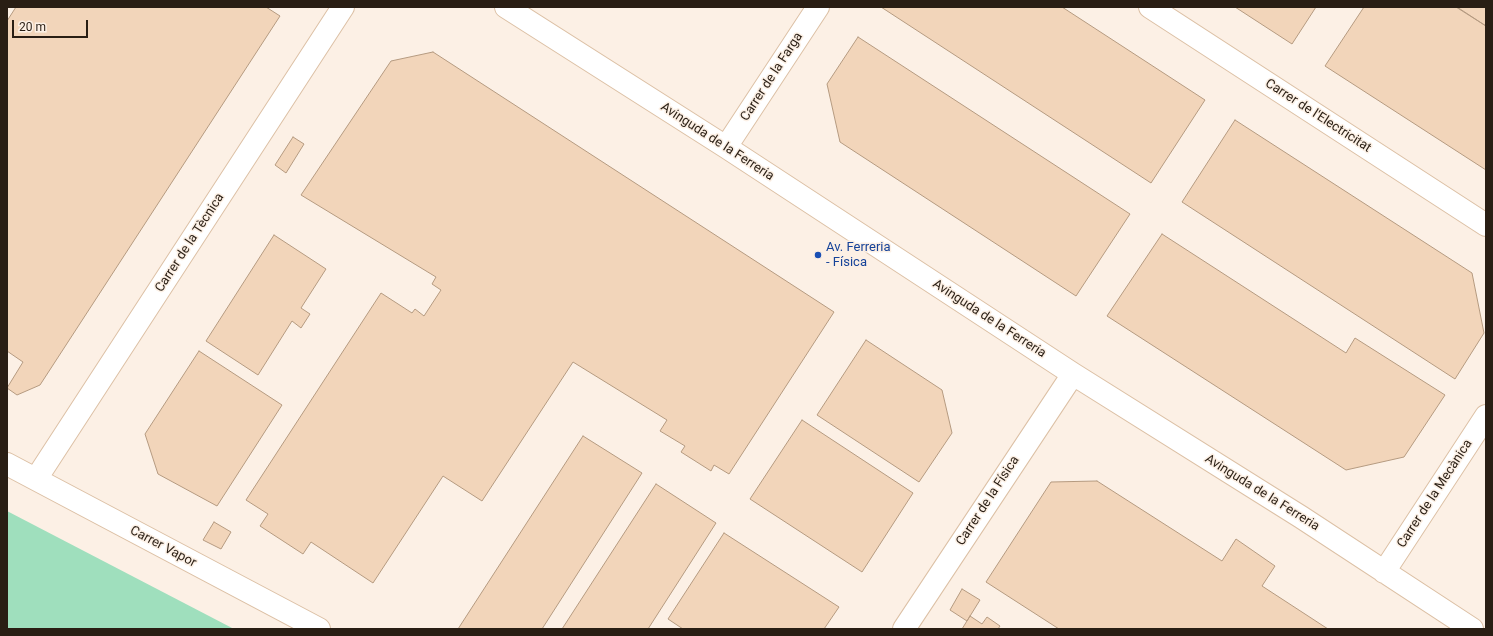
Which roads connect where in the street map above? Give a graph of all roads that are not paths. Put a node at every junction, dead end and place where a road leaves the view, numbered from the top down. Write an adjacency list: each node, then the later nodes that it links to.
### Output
1 (343, 7): 10 (street, Carrer de la Tècnica)
2 (506, 7): 5 (street, Avinguda de la Ferreria)
3 (818, 7): 5 (street, Carrer de la Farga)
4 (1150, 7): 6 (street, Carrer de l'Electricitat)
5 (726, 147): 7 (street, Avinguda de la Ferreria)
6 (1486, 225)
7 (1073, 374): 11 (street, Avinguda de la Ferreria); 13 (street, Carrer de la Física)
8 (1486, 416): 11 (street, Carrer de la Mecànica)
9 (7, 464): 10 (street, Carrer Vapor)
10 (36, 479): 12 (street, Carrer Vapor)
11 (1384, 572): 14 (street, Avinguda de la Ferreria)
12 (319, 629)
13 (904, 629)
14 (1472, 629)

